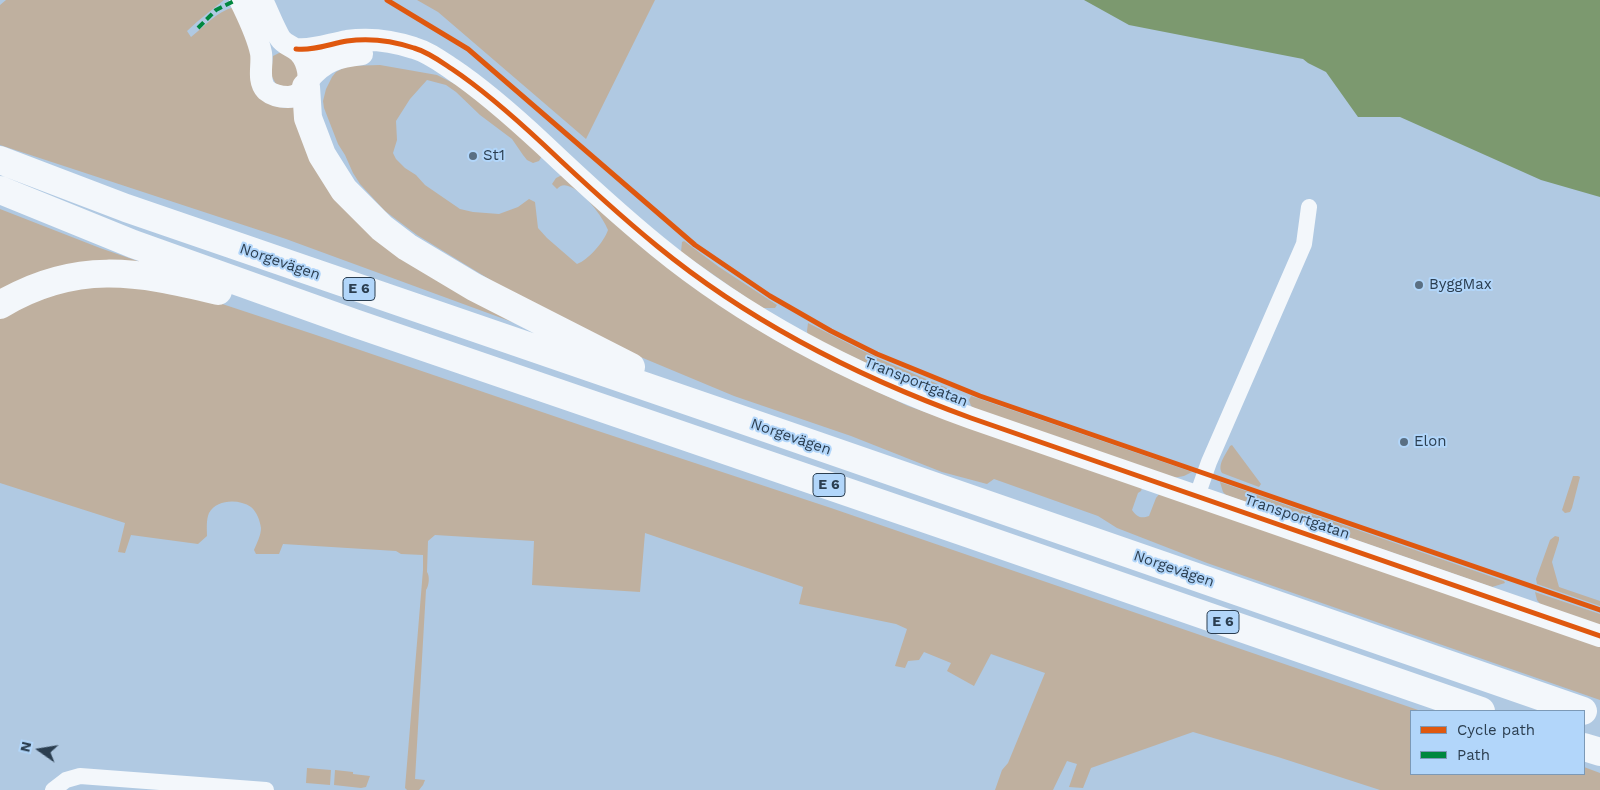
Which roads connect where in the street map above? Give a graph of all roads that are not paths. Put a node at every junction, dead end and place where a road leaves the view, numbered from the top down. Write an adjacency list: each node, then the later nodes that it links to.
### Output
1 (240, 0): 5 (street, Transportgatan)
2 (262, 0): 3 (street)
3 (296, 49): 4 (street, Transportgatan); 5 (street)
4 (461, 74): 5 (street, Transportgatan); 12 (street, Transportgatan)
5 (308, 83): 11 (highway)
6 (0, 160): 11 (highway, Norgevägen / E 6)
7 (0, 190): 10 (highway, E 6)
8 (1309, 207): 12 (street)
9 (0, 305): 10 (highway)
10 (354, 323): 14 (highway, E 6)
11 (720, 412): 15 (highway, Norgevägen / E 6)
12 (1197, 496): 13 (street, Transportgatan)
13 (1600, 636)
14 (1478, 710)
15 (1580, 710)
16 (1585, 712): 17 (highway, Norgevägen / E 6)
17 (1600, 717)
18 (1585, 747): 19 (highway)
19 (1600, 752)
20 (53, 790): 21 (street)
21 (266, 790)

